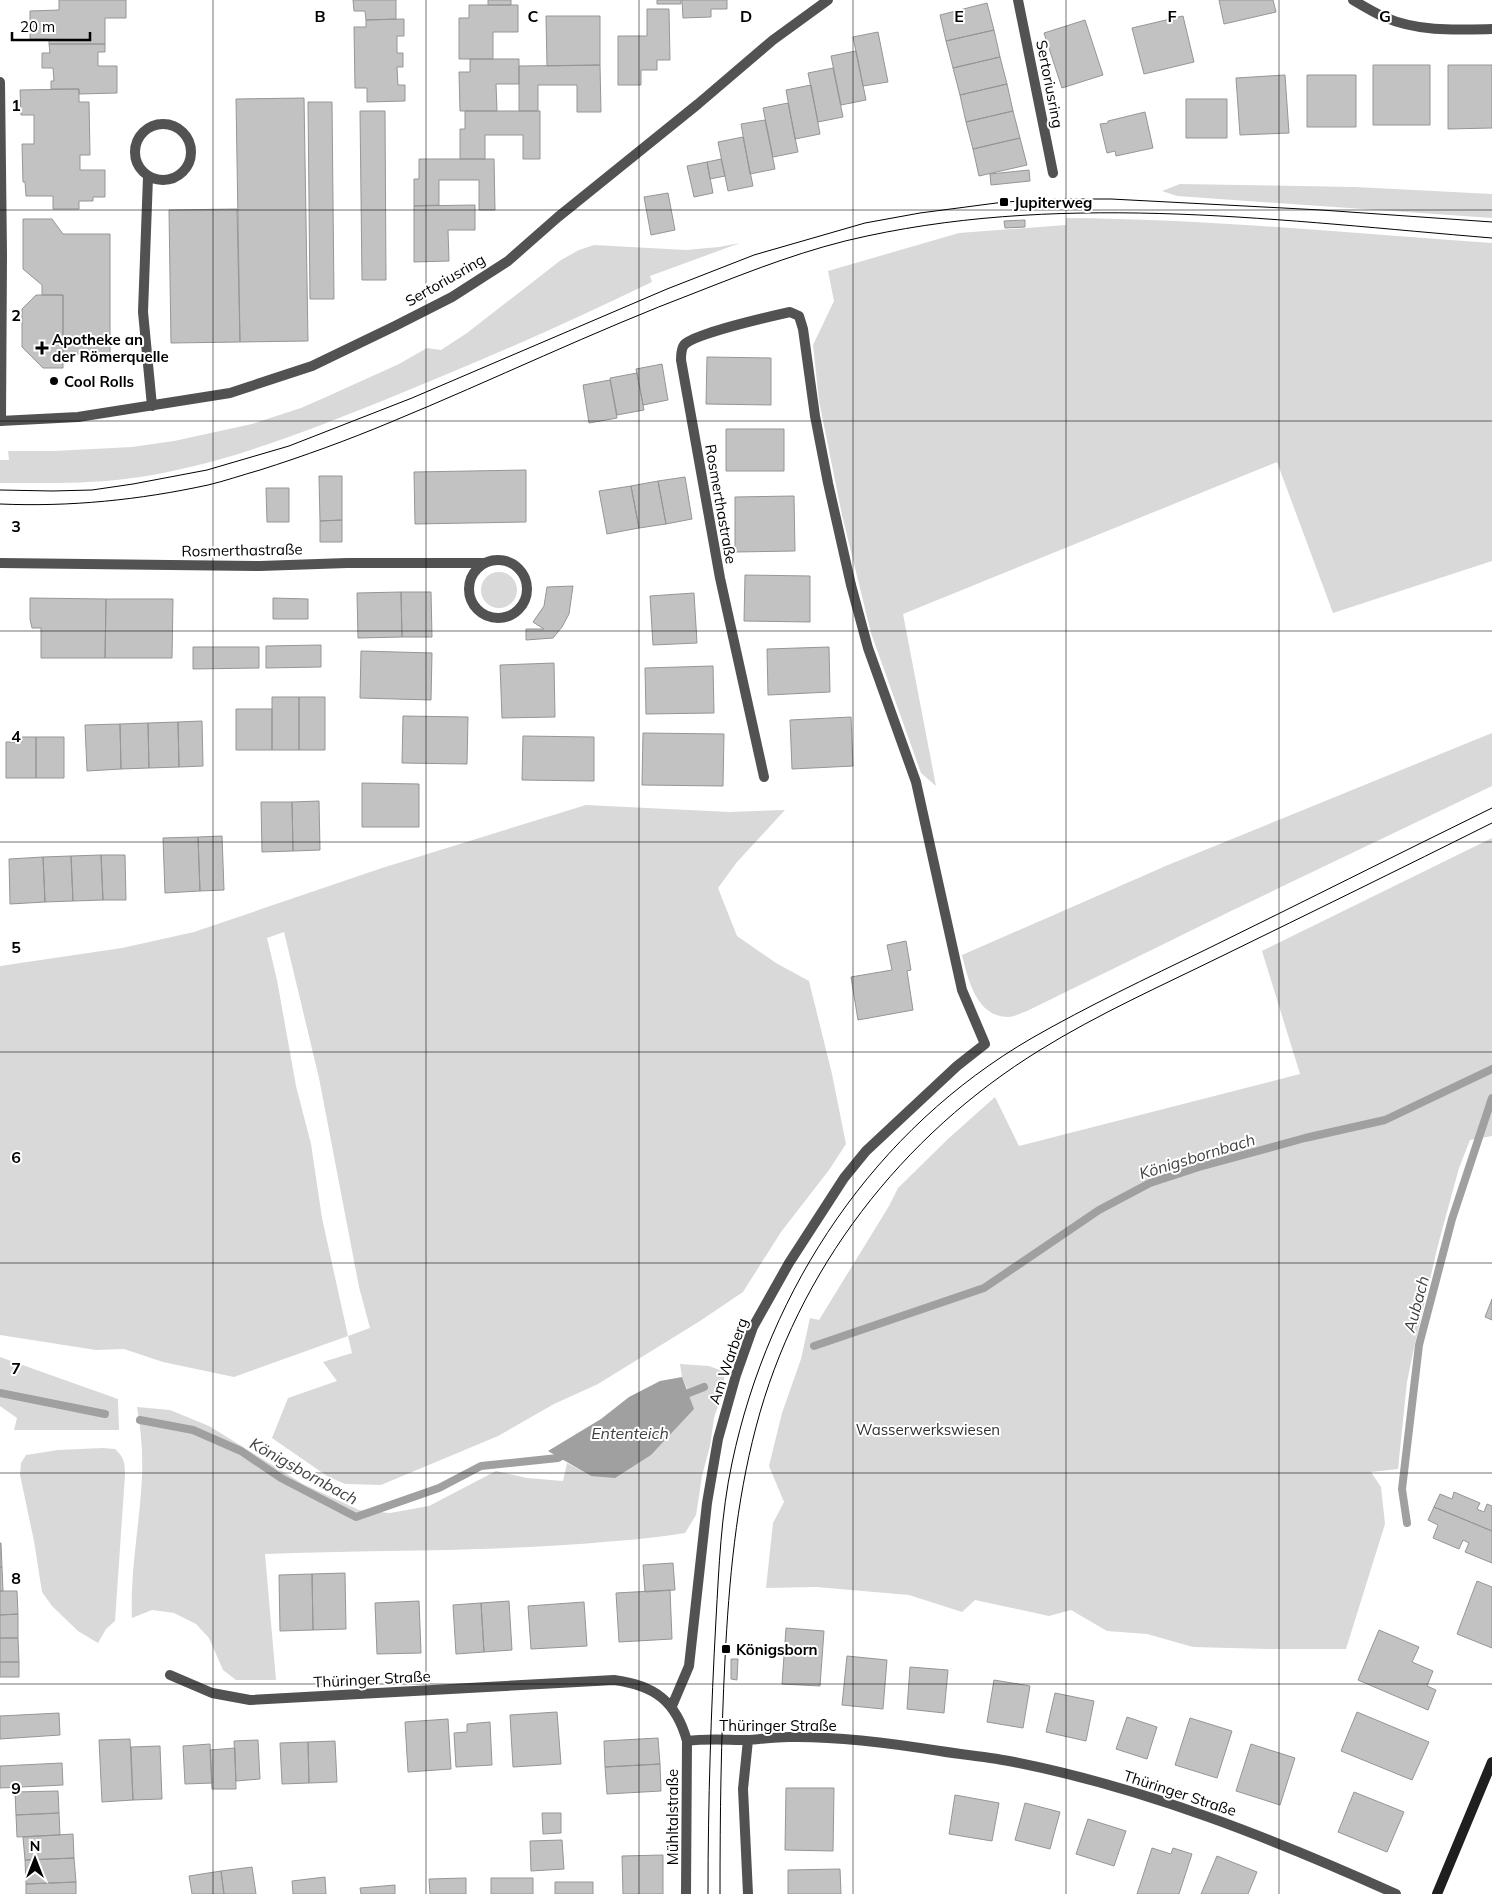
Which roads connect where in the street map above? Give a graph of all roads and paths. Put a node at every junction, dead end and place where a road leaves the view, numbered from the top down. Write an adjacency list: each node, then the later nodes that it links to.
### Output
1 (828, 0): 9 (street, Sertoriusring)
2 (1018, 0): 6 (street, Sertoriusring)
3 (1353, 0): 4 (street)
4 (1492, 29)
5 (0, 82): 8 (street)
6 (1053, 173)
7 (148, 177): 7 (street); 9 (street)
8 (1, 255): 10 (street)
9 (152, 406): 10 (street, Sertoriusring)
10 (1, 421)
11 (0, 563): 12 (street, Rosmerthastraße)
12 (485, 563): 12 (street, Rosmerthastraße)
13 (764, 777): 14 (street, Rosmerthastraße)
14 (985, 1044): 16 (street, Am Warberg)
15 (170, 1675): 16 (street, Thüringer Straße)
16 (672, 1706): 17 (street, Thüringer Straße)
17 (687, 1740): 18 (street, Thüringer Straße); 20 (street, Mühltalstraße)
18 (748, 1740): 21 (street); 22 (street, Thüringer Straße)
19 (1492, 1762): 23 (main road)
20 (686, 1894)
21 (748, 1894)
22 (1396, 1894)
23 (1437, 1894)

